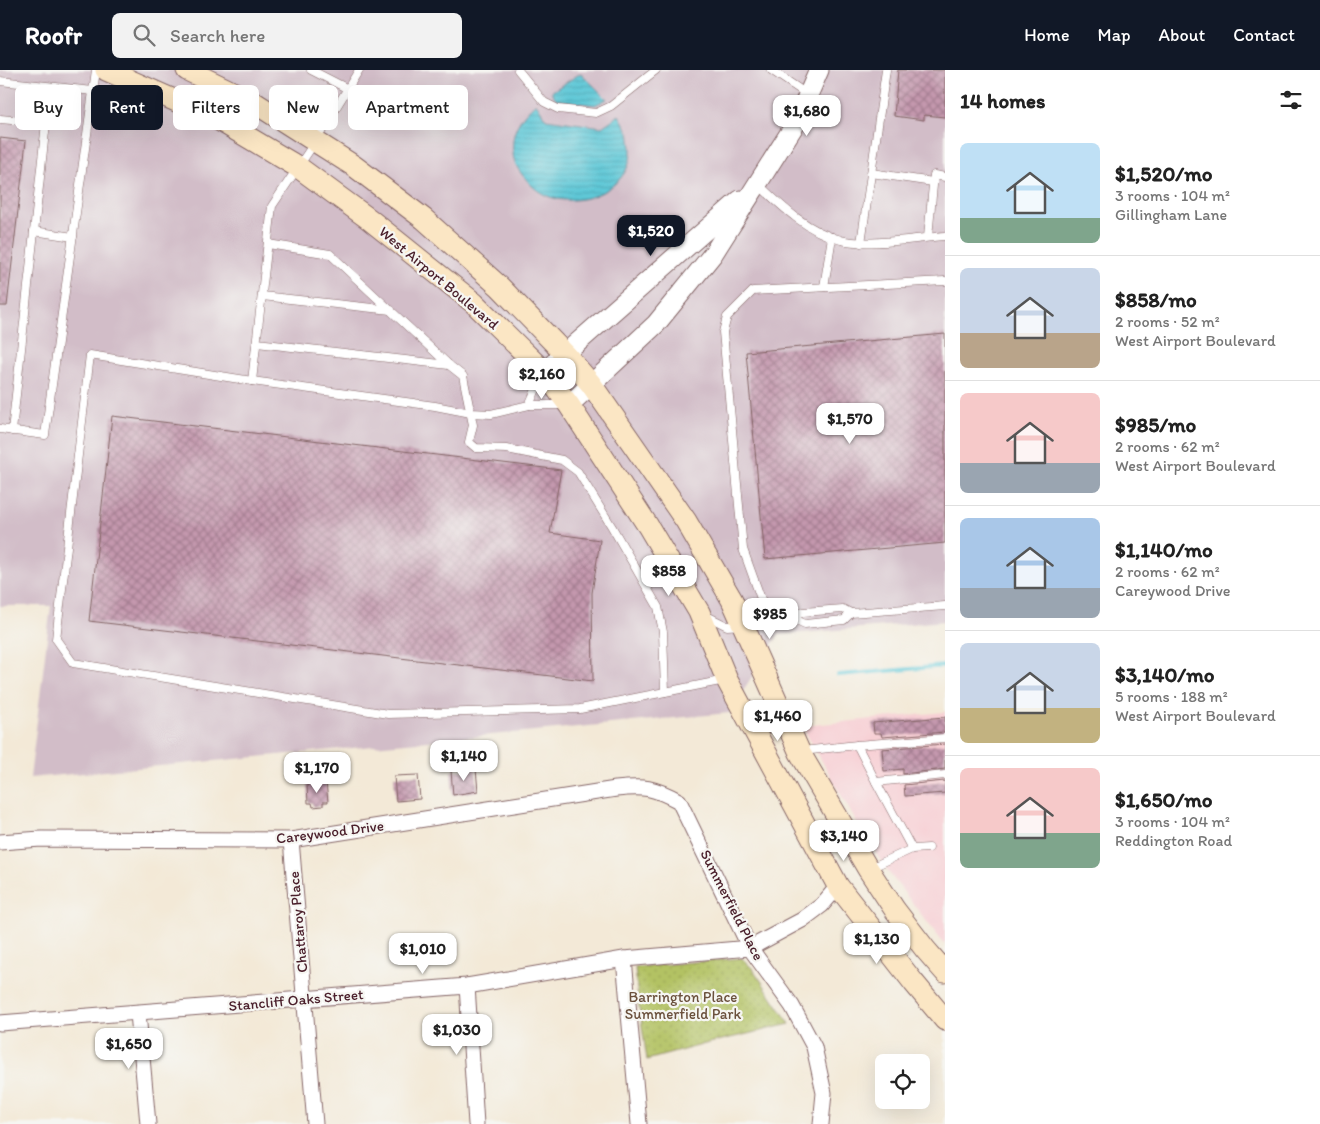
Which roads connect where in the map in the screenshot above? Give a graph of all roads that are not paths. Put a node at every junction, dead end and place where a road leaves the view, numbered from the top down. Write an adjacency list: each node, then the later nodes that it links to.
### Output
1 (96, 70): 12 (lane)
2 (106, 70): 20 (main road, West Airport Boulevard)
3 (187, 70): 19 (main road, West Airport Boulevard)
4 (311, 70): 14 (lane)
5 (359, 70): 13 (lane)
6 (518, 70): 7 (lane)
7 (656, 70)
8 (771, 70): 16 (lane)
9 (819, 70): 16 (street)
10 (886, 70): 21 (lane)
11 (0, 81): 15 (lane)
12 (94, 85)
13 (350, 85)
14 (348, 89): 19 (lane)
15 (91, 91)
16 (808, 95): 24 (street)
17 (91, 106): 27 (lane)
18 (0, 119): 25 (lane)
19 (315, 142): 20 (lane); 37 (main road, West Airport Boulevard)
20 (298, 167): 31 (lane); 39 (main road, West Airport Boulevard)
21 (871, 173): 23 (lane); 30 (lane)
22 (945, 177): 23 (lane)
23 (933, 182): 29 (lane)
24 (758, 184): 28 (lane); 37 (street); 41 (street)
25 (34, 231): 27 (lane); 46 (lane)
26 (945, 236): 29 (lane)
27 (73, 237): 46 (lane)
28 (832, 237): 30 (lane); 33 (lane)
29 (928, 237): 30 (lane)
30 (861, 242)
31 (268, 244): 34 (lane); 35 (lane)
32 (945, 280): 33 (lane)
33 (824, 287): 51 (lane)
34 (262, 296): 35 (lane); 36 (lane)
35 (392, 311): 38 (lane)
36 (257, 343): 38 (lane); 40 (lane)
37 (565, 354): 39 (street); 41 (main road, West Airport Boulevard)
38 (449, 365): 44 (lane)
39 (544, 372): 42 (lane); 43 (main road, West Airport Boulevard)
40 (252, 381): 44 (lane); 54 (lane)
41 (591, 384): 43 (street); 52 (main road, West Airport Boulevard)
42 (529, 405): 43 (lane); 44 (lane)
43 (569, 405): 48 (main road, West Airport Boulevard)
44 (471, 413): 54 (lane)
45 (0, 429): 46 (lane)
46 (12, 431)
47 (945, 606): 49 (lane)
48 (699, 612): 52 (lane); 53 (main road, West Airport Boulevard)
49 (851, 613): 50 (lane); 50 (lane)
50 (792, 618): 51 (lane)
51 (769, 620): 52 (lane)
52 (743, 625): 57 (main road, West Airport Boulevard)
53 (727, 680): 54 (lane); 58 (main road, West Airport Boulevard)
54 (665, 692)
55 (945, 738): 56 (lane)
56 (856, 745): 57 (lane); 60 (lane)
57 (800, 752): 58 (main road); 66 (main road, West Airport Boulevard)
58 (773, 766): 67 (main road, West Airport Boulevard)
59 (945, 776): 60 (lane)
60 (876, 782): 65 (lane)
61 (616, 789): 62 (street, Careywood Drive); 68 (street, Summerfield Place)
62 (291, 840): 63 (street, Careywood Drive); 72 (street, Chattaroy Place)
63 (0, 842)
64 (929, 848): 65 (lane)
65 (912, 849): 66 (lane)
66 (868, 869): 67 (main road); 70 (main road, West Airport Boulevard)
67 (838, 886): 68 (street, Stancliff Oaks Street); 74 (main road, West Airport Boulevard)
68 (750, 948): 69 (street, Stancliff Oaks Street); 80 (street, Summerfield Place)
69 (624, 958): 71 (street, Stancliff Oaks Street); 79 (street)
70 (945, 972)
71 (467, 986): 72 (street, Stancliff Oaks Street); 78 (street)
72 (305, 999): 73 (street, Stancliff Oaks Street); 77 (street, Chattaroy Place)
73 (138, 1013): 75 (street, Stancliff Oaks Street); 76 (street)
74 (945, 1020)
75 (0, 1023)
76 (148, 1124)
77 (316, 1124)
78 (476, 1124)
79 (639, 1124)
80 (822, 1124)

